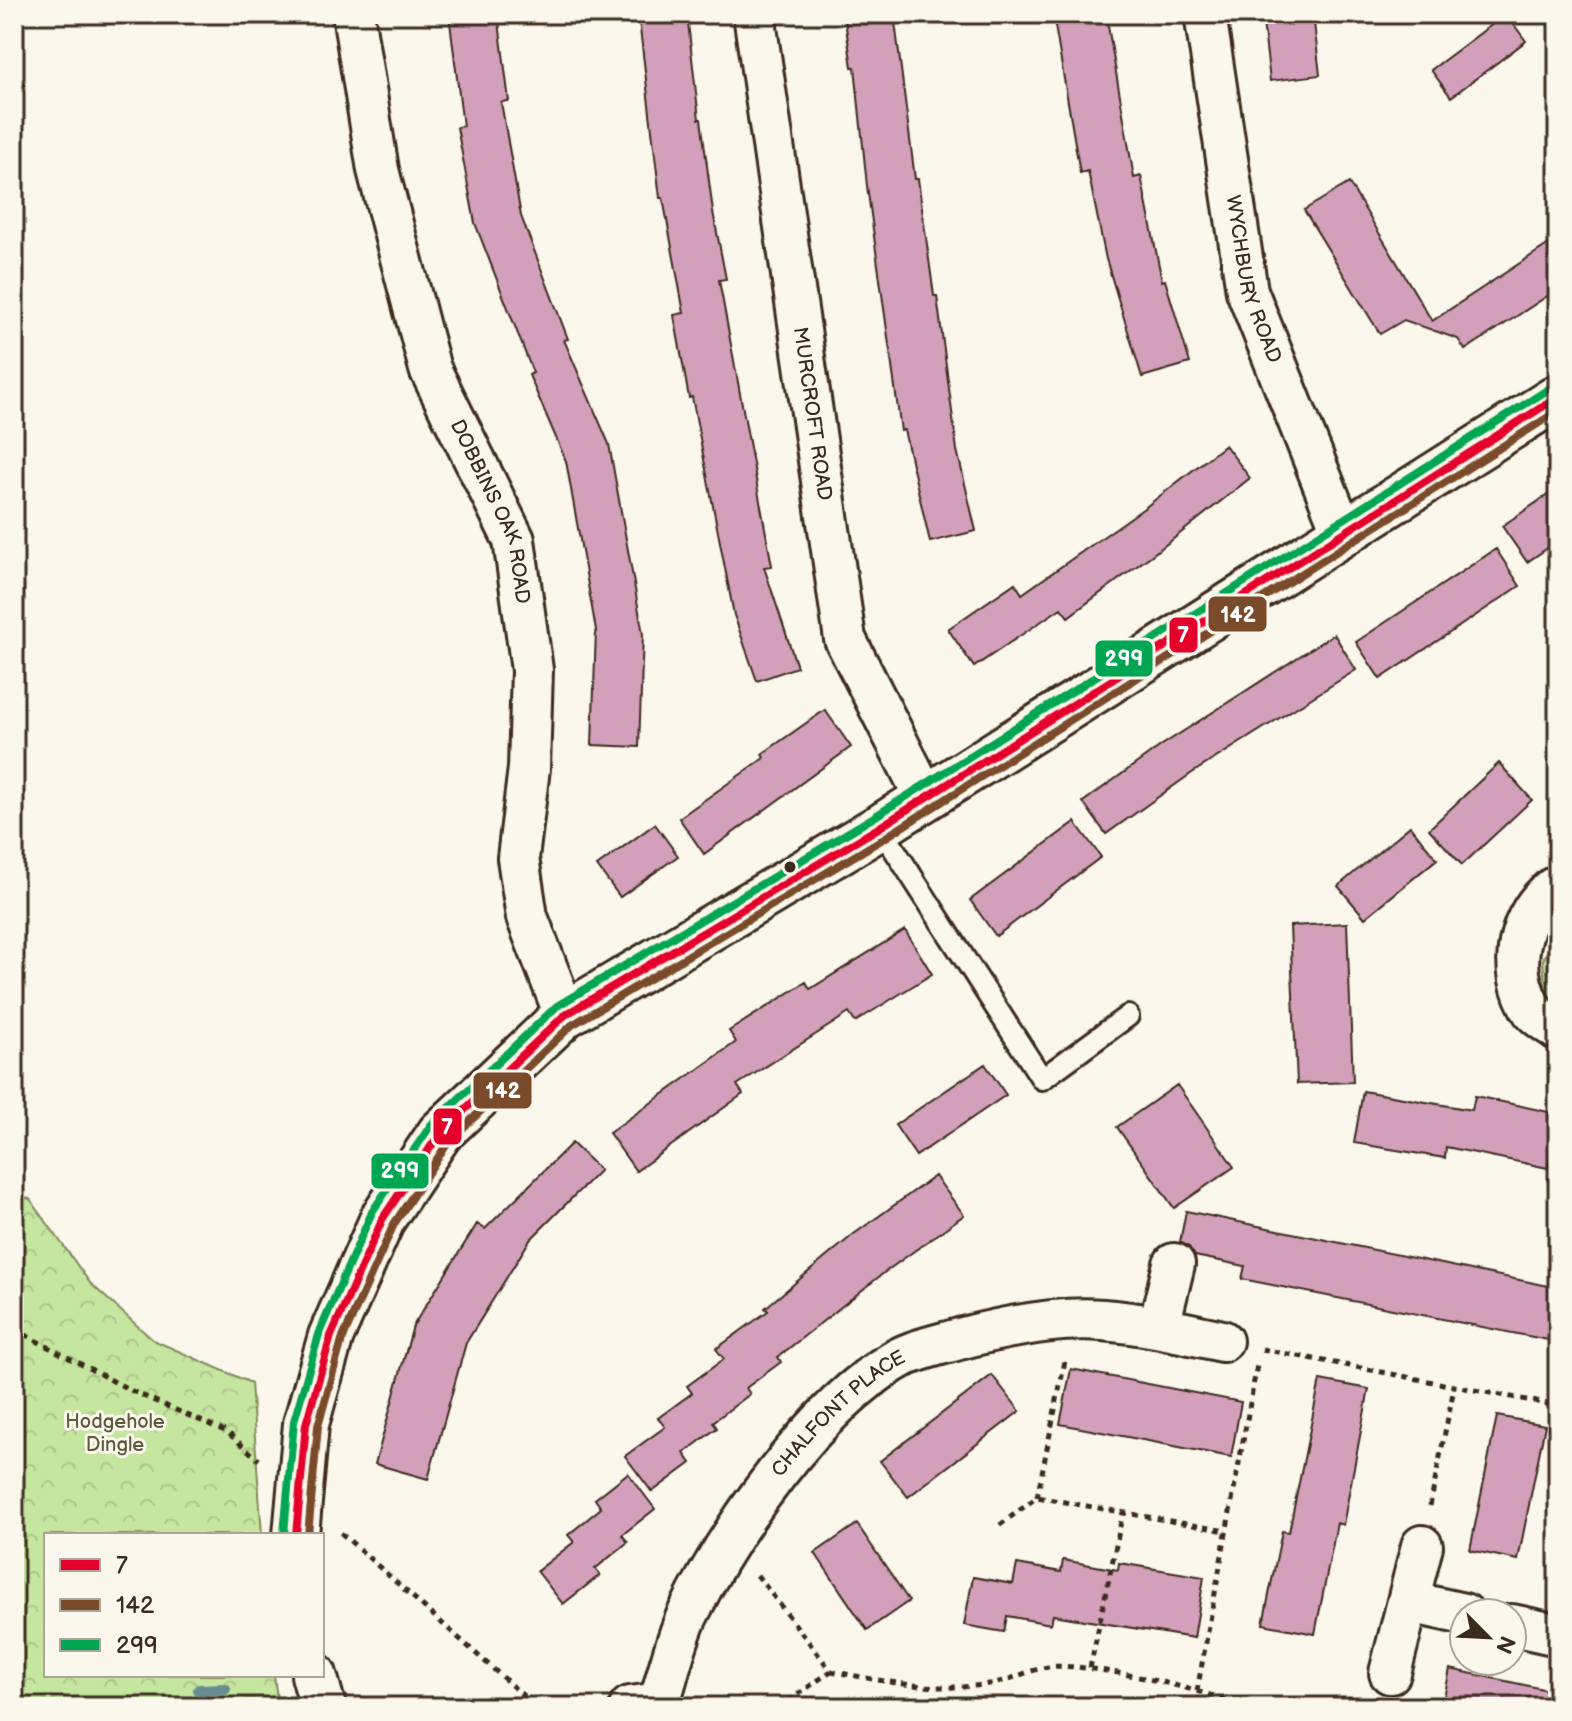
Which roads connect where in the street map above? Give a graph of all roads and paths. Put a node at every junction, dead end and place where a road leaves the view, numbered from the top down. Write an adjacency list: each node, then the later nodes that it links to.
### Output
1 (353, 14): 9 (street, DOBBINS OAK ROAD)
2 (754, 14): 6 (street, MURCROFT ROAD)
3 (1205, 14): 5 (street, WYCHBURY ROAD)
4 (1558, 397): 5 (street)
5 (1343, 533): 6 (street)
6 (925, 797): 7 (street)
7 (880, 827): 9 (street); 10 (lane)
8 (1558, 885): 11 (street)
9 (565, 1015): 21 (street)
10 (1128, 1016)
11 (1558, 1030)
12 (1174, 1264): 14 (street)
13 (1073, 1321): 14 (street, CHALFONT PLACE); 19 (path); 26 (street, CHALFONT PLACE)
14 (1159, 1326): 16 (street, CHALFONT PLACE)
15 (14, 1329): 21 (path)
16 (1222, 1341)
17 (1454, 1388): 18 (path); 23 (path); 27 (path)
18 (1558, 1406)
19 (1037, 1497): 20 (path); 22 (path)
20 (1123, 1512): 23 (path); 32 (path)
21 (297, 1515): 24 (path)
22 (1000, 1525)
23 (1226, 1531): 36 (path)
24 (319, 1533)
25 (324, 1537): 39 (path)
26 (729, 1540): 33 (path); 37 (street, CHALFONT PLACE)
27 (1422, 1546): 28 (street)
28 (1409, 1602): 29 (street); 34 (street)
29 (1448, 1611)
30 (1528, 1628): 31 (street)
31 (1558, 1635)
32 (1090, 1668): 33 (path); 36 (path)
33 (831, 1671): 40 (path)
34 (1390, 1673)
35 (315, 1677): 38 (street)
36 (1197, 1691): 41 (path)
37 (653, 1706)
38 (323, 1707)
39 (536, 1707)
40 (780, 1707)
41 (1240, 1707)

